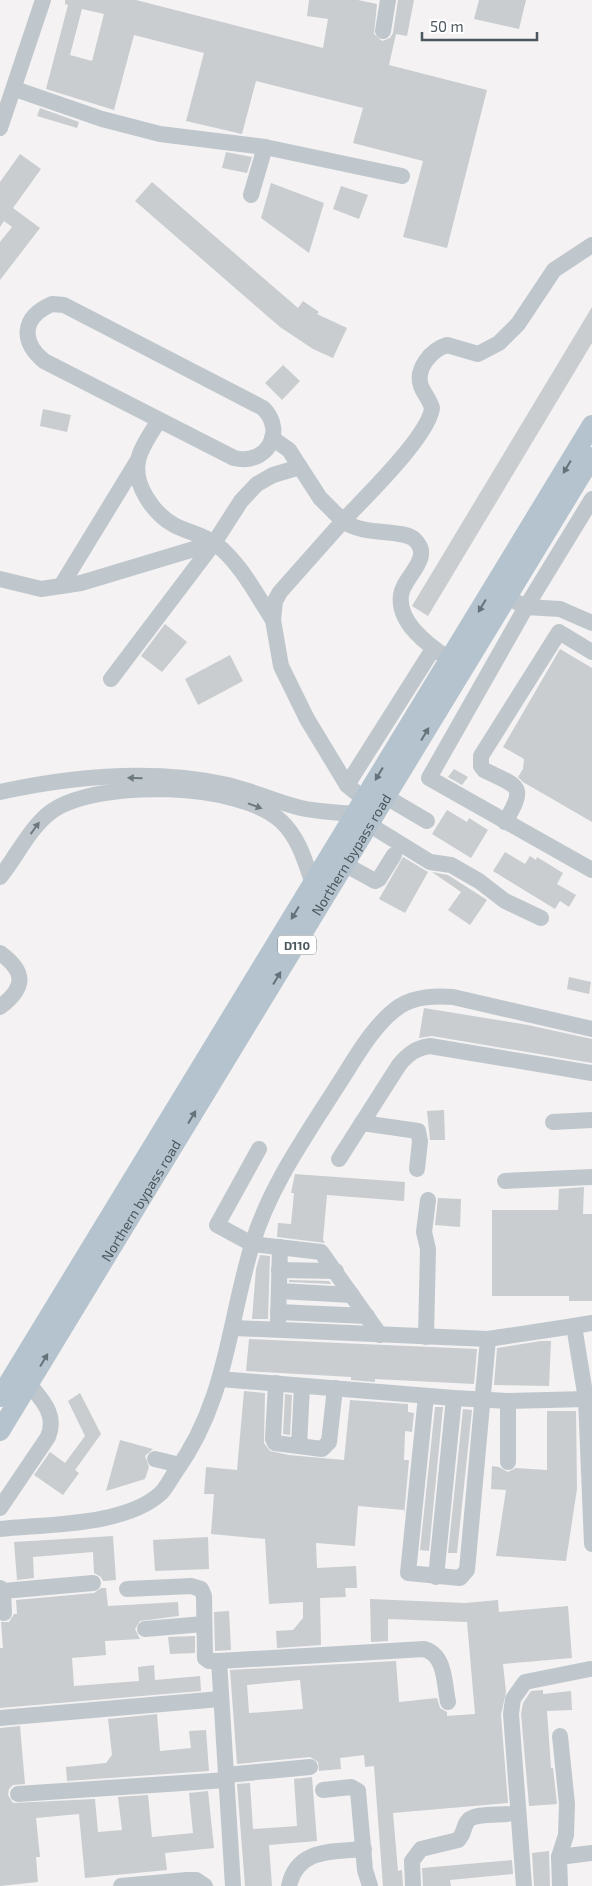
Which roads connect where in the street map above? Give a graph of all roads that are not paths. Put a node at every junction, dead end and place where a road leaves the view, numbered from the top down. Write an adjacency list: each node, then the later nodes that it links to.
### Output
1 (43, 0): 4 (street)
2 (388, 0): 3 (street)
3 (382, 31)
4 (15, 89): 5 (street); 6 (street)
5 (0, 128)
6 (265, 147): 7 (street); 8 (street)
7 (402, 176)
8 (251, 195)
9 (592, 245): 17 (street)
10 (159, 420): 12 (street); 12 (street); 14 (street)
11 (592, 425): 26 (main road, Northern bypass road / D110, one-way to 26)
12 (272, 438): 15 (street)
13 (592, 457): 21 (main road, Northern bypass road / D110)
14 (138, 460): 18 (street); 20 (street)
15 (300, 467): 17 (street); 18 (street)
16 (592, 499): 22 (street)
17 (343, 521): 23 (street); 26 (street)
18 (214, 543): 20 (street); 23 (street); 27 (street)
19 (0, 579): 20 (street)
20 (61, 586)
21 (507, 597): 22 (street); 26 (main road, Northern bypass road / D110)
22 (526, 607): 24 (street); 29 (street)
23 (273, 620): 30 (street)
24 (592, 623)
25 (592, 652): 35 (street)
26 (449, 658): 28 (main road, Northern bypass road / D110, one-way to 26); 30 (street); 33 (main road, Northern bypass road / D110, one-way to 33)
27 (111, 679)
28 (406, 765): 29 (street); 32 (main road, Northern bypass road / D110)
29 (429, 778): 35 (street)
30 (347, 785): 33 (street)
31 (0, 792): 33 (street, one-way to 31)
32 (386, 797): 33 (main road, Northern bypass road / D110); 34 (street)
33 (362, 812): 37 (main road, Northern bypass road / D110); 40 (main road, Northern bypass road / D110); 41 (street)
34 (427, 821)
35 (505, 822): 39 (street)
36 (394, 855): 37 (street)
37 (346, 865): 43 (main road, Northern bypass road / D110, one-way to 37)
38 (2, 869): 40 (street, one-way to 40)
39 (592, 870)
40 (313, 884): 43 (main road, Northern bypass road / D110, one-way to 43)
41 (541, 918)
42 (0, 953): 44 (street)
43 (252, 1001): 73 (main road, Northern bypass road / D110, one-way to 43); 77 (main road, Northern bypass road / D110)
44 (0, 1007)
45 (592, 1029): 56 (street)
46 (592, 1073): 49 (street)
47 (592, 1120): 48 (street)
48 (552, 1122)
49 (362, 1123): 51 (street); 52 (street)
50 (259, 1149): 56 (street)
51 (339, 1159)
52 (417, 1170)
53 (592, 1178): 54 (street)
54 (504, 1181)
55 (428, 1200): 69 (street)
56 (252, 1244): 57 (street); 66 (street)
57 (280, 1247): 58 (street); 59 (street)
58 (280, 1270): 59 (street); 60 (street)
59 (336, 1272): 61 (street)
60 (279, 1291): 61 (street); 62 (street)
61 (352, 1295): 63 (street)
62 (278, 1312): 63 (street); 67 (street)
63 (367, 1316): 68 (street)
64 (592, 1323): 65 (street)
65 (574, 1326): 70 (street); 79 (street)
66 (234, 1328): 67 (street); 71 (street)
67 (278, 1330): 68 (street)
68 (380, 1335): 69 (street)
69 (426, 1337): 70 (street)
70 (488, 1339): 80 (street)
71 (220, 1379): 72 (street); 86 (street)
72 (276, 1383): 74 (street); 83 (street)
73 (29, 1384): 82 (main road, Northern bypass road / D110); 87 (street)
74 (302, 1386): 75 (street); 83 (street)
75 (335, 1388): 76 (street); 83 (street)
76 (426, 1396): 78 (street); 90 (street)
77 (0, 1397)
78 (454, 1398): 80 (street); 90 (street)
79 (586, 1399): 81 (street); 89 (street)
80 (484, 1400): 81 (street); 90 (street)
81 (508, 1401): 85 (street)
82 (0, 1431)
83 (298, 1446)
84 (155, 1459): 86 (street)
85 (508, 1462)
86 (180, 1465): 88 (street)
87 (0, 1508)
88 (0, 1528)
89 (592, 1544)
90 (436, 1577)
91 (93, 1583): 92 (street)
92 (2, 1589): 94 (street)
93 (127, 1589): 95 (street)
94 (4, 1613)
95 (204, 1624): 96 (street); 97 (street)
96 (145, 1629)
97 (219, 1661): 99 (street); 100 (street)
98 (590, 1669): 117 (street)
99 (220, 1699): 101 (street); 104 (street)
100 (448, 1702)
101 (0, 1718)
102 (560, 1736): 110 (street)
103 (310, 1767): 104 (street)
104 (227, 1777): 106 (street); 113 (street)
105 (324, 1790): 108 (street)
106 (18, 1794)
107 (507, 1814): 116 (street)
108 (364, 1849): 114 (street); 115 (street)
109 (592, 1853): 110 (street)
110 (559, 1857): 118 (street)
111 (121, 1886): 112 (street)
112 (205, 1886)
113 (233, 1886)
114 (289, 1886)
115 (370, 1886)
116 (413, 1886)
117 (524, 1886)
118 (560, 1886)

